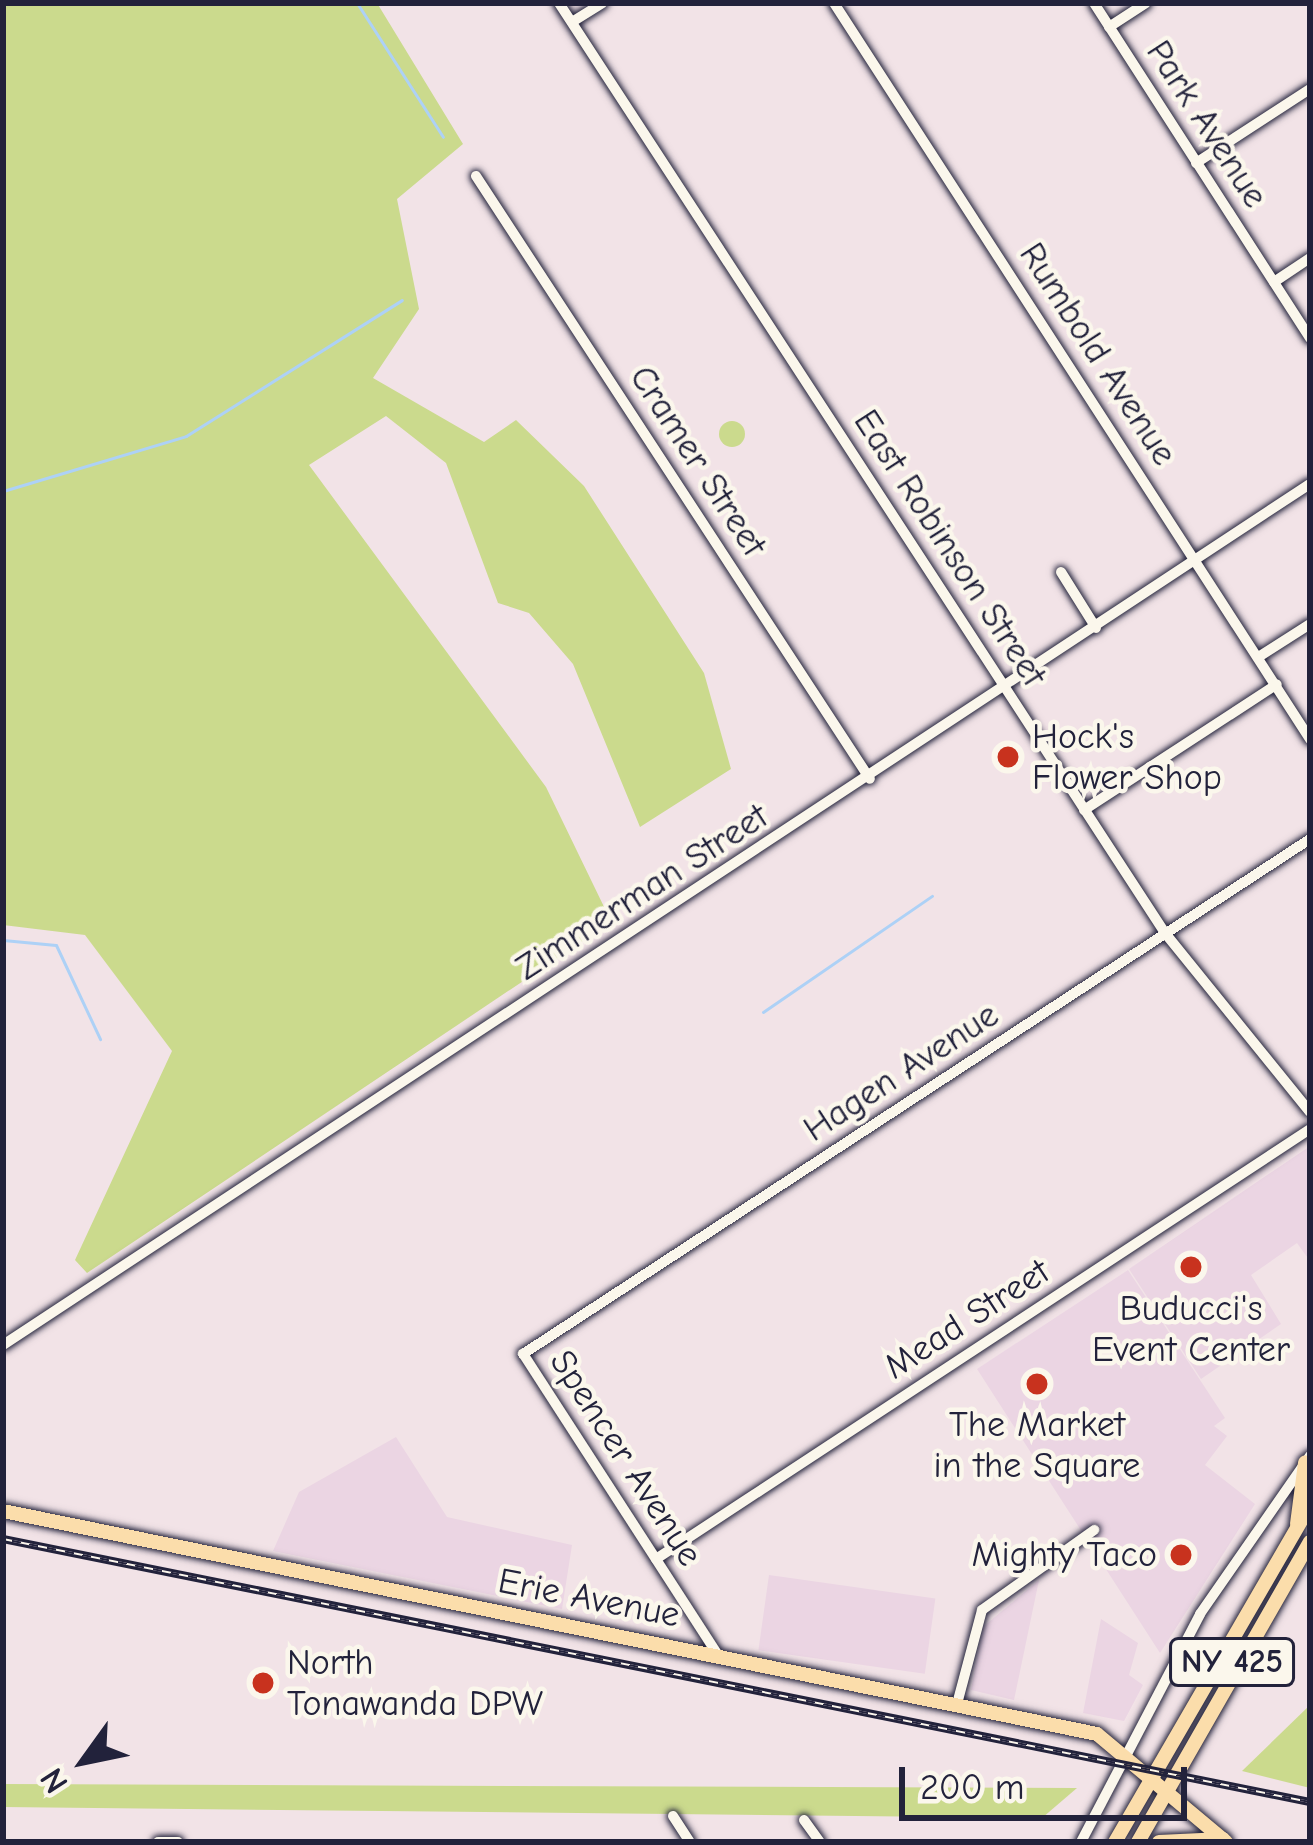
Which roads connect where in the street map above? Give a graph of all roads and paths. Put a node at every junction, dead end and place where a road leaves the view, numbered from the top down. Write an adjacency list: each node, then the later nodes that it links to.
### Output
1 (559, 3): 6 (street, East Robinson Street)
2 (602, 3): 6 (street)
3 (834, 3): 15 (street, Rumbold Avenue)
4 (1094, 3): 7 (street, Park Avenue)
5 (1146, 3): 7 (street)
6 (572, 22): 21 (street, East Robinson Street)
7 (1109, 28): 9 (street, Park Avenue)
8 (1310, 89): 9 (street)
9 (1196, 163): 12 (street, Park Avenue)
10 (476, 176): 23 (street, Cramer Street)
11 (1310, 258): 12 (street)
12 (1274, 282): 13 (street, Park Avenue)
13 (1310, 338)
14 (1310, 484): 15 (street, Zimmerman Street)
15 (1197, 560): 18 (street, Zimmerman Street); 19 (street, Rumbold Avenue)
16 (1061, 572): 18 (street)
17 (1310, 624): 19 (street)
18 (1096, 628): 21 (street, Zimmerman Street)
19 (1260, 656): 20 (street, Rumbold Avenue)
20 (1277, 684): 22 (street, Rumbold Avenue); 24 (street)
21 (1006, 688): 23 (street, Zimmerman Street); 24 (street, East Robinson Street)
22 (1310, 739)
23 (870, 778): 29 (street, Zimmerman Street)
24 (1084, 810): 26 (street, East Robinson Street)
25 (1310, 838): 26 (street, Hagen Avenue)
26 (1165, 933): 27 (street, East Robinson Street); 30 (street, Hagen Avenue)
27 (1310, 1112)
28 (1310, 1130): 37 (street, Mead Street)
29 (3, 1345)
30 (523, 1354): 37 (street, Spencer Avenue)
31 (1307, 1460): 34 (main road); 40 (street)
32 (1310, 1506): 34 (main road, NY 425)
33 (3, 1511): 38 (main road, Erie Avenue)
34 (1297, 1526): 41 (main road, NY 425)
35 (1094, 1530): 39 (street)
36 (1310, 1542): 42 (main road, NY 425)
37 (656, 1559): 38 (street, Spencer Avenue)
38 (718, 1655): 39 (main road, Erie Avenue)
39 (957, 1704): 40 (main road, Erie Avenue)
40 (1126, 1753): 41 (main road, Erie Avenue); 50 (street)
41 (1150, 1774): 42 (main road, Erie Avenue); 51 (main road)
42 (1166, 1788): 46 (main road, Erie Avenue); 52 (main road)
43 (673, 1816): 48 (street)
44 (804, 1820): 49 (street)
45 (161, 1840): 47 (street)
46 (1224, 1840): 53 (main road)
47 (178, 1842)
48 (690, 1842)
49 (820, 1842)
50 (1081, 1842)
51 (1115, 1842)
52 (1138, 1842)
53 (1159, 1842)

